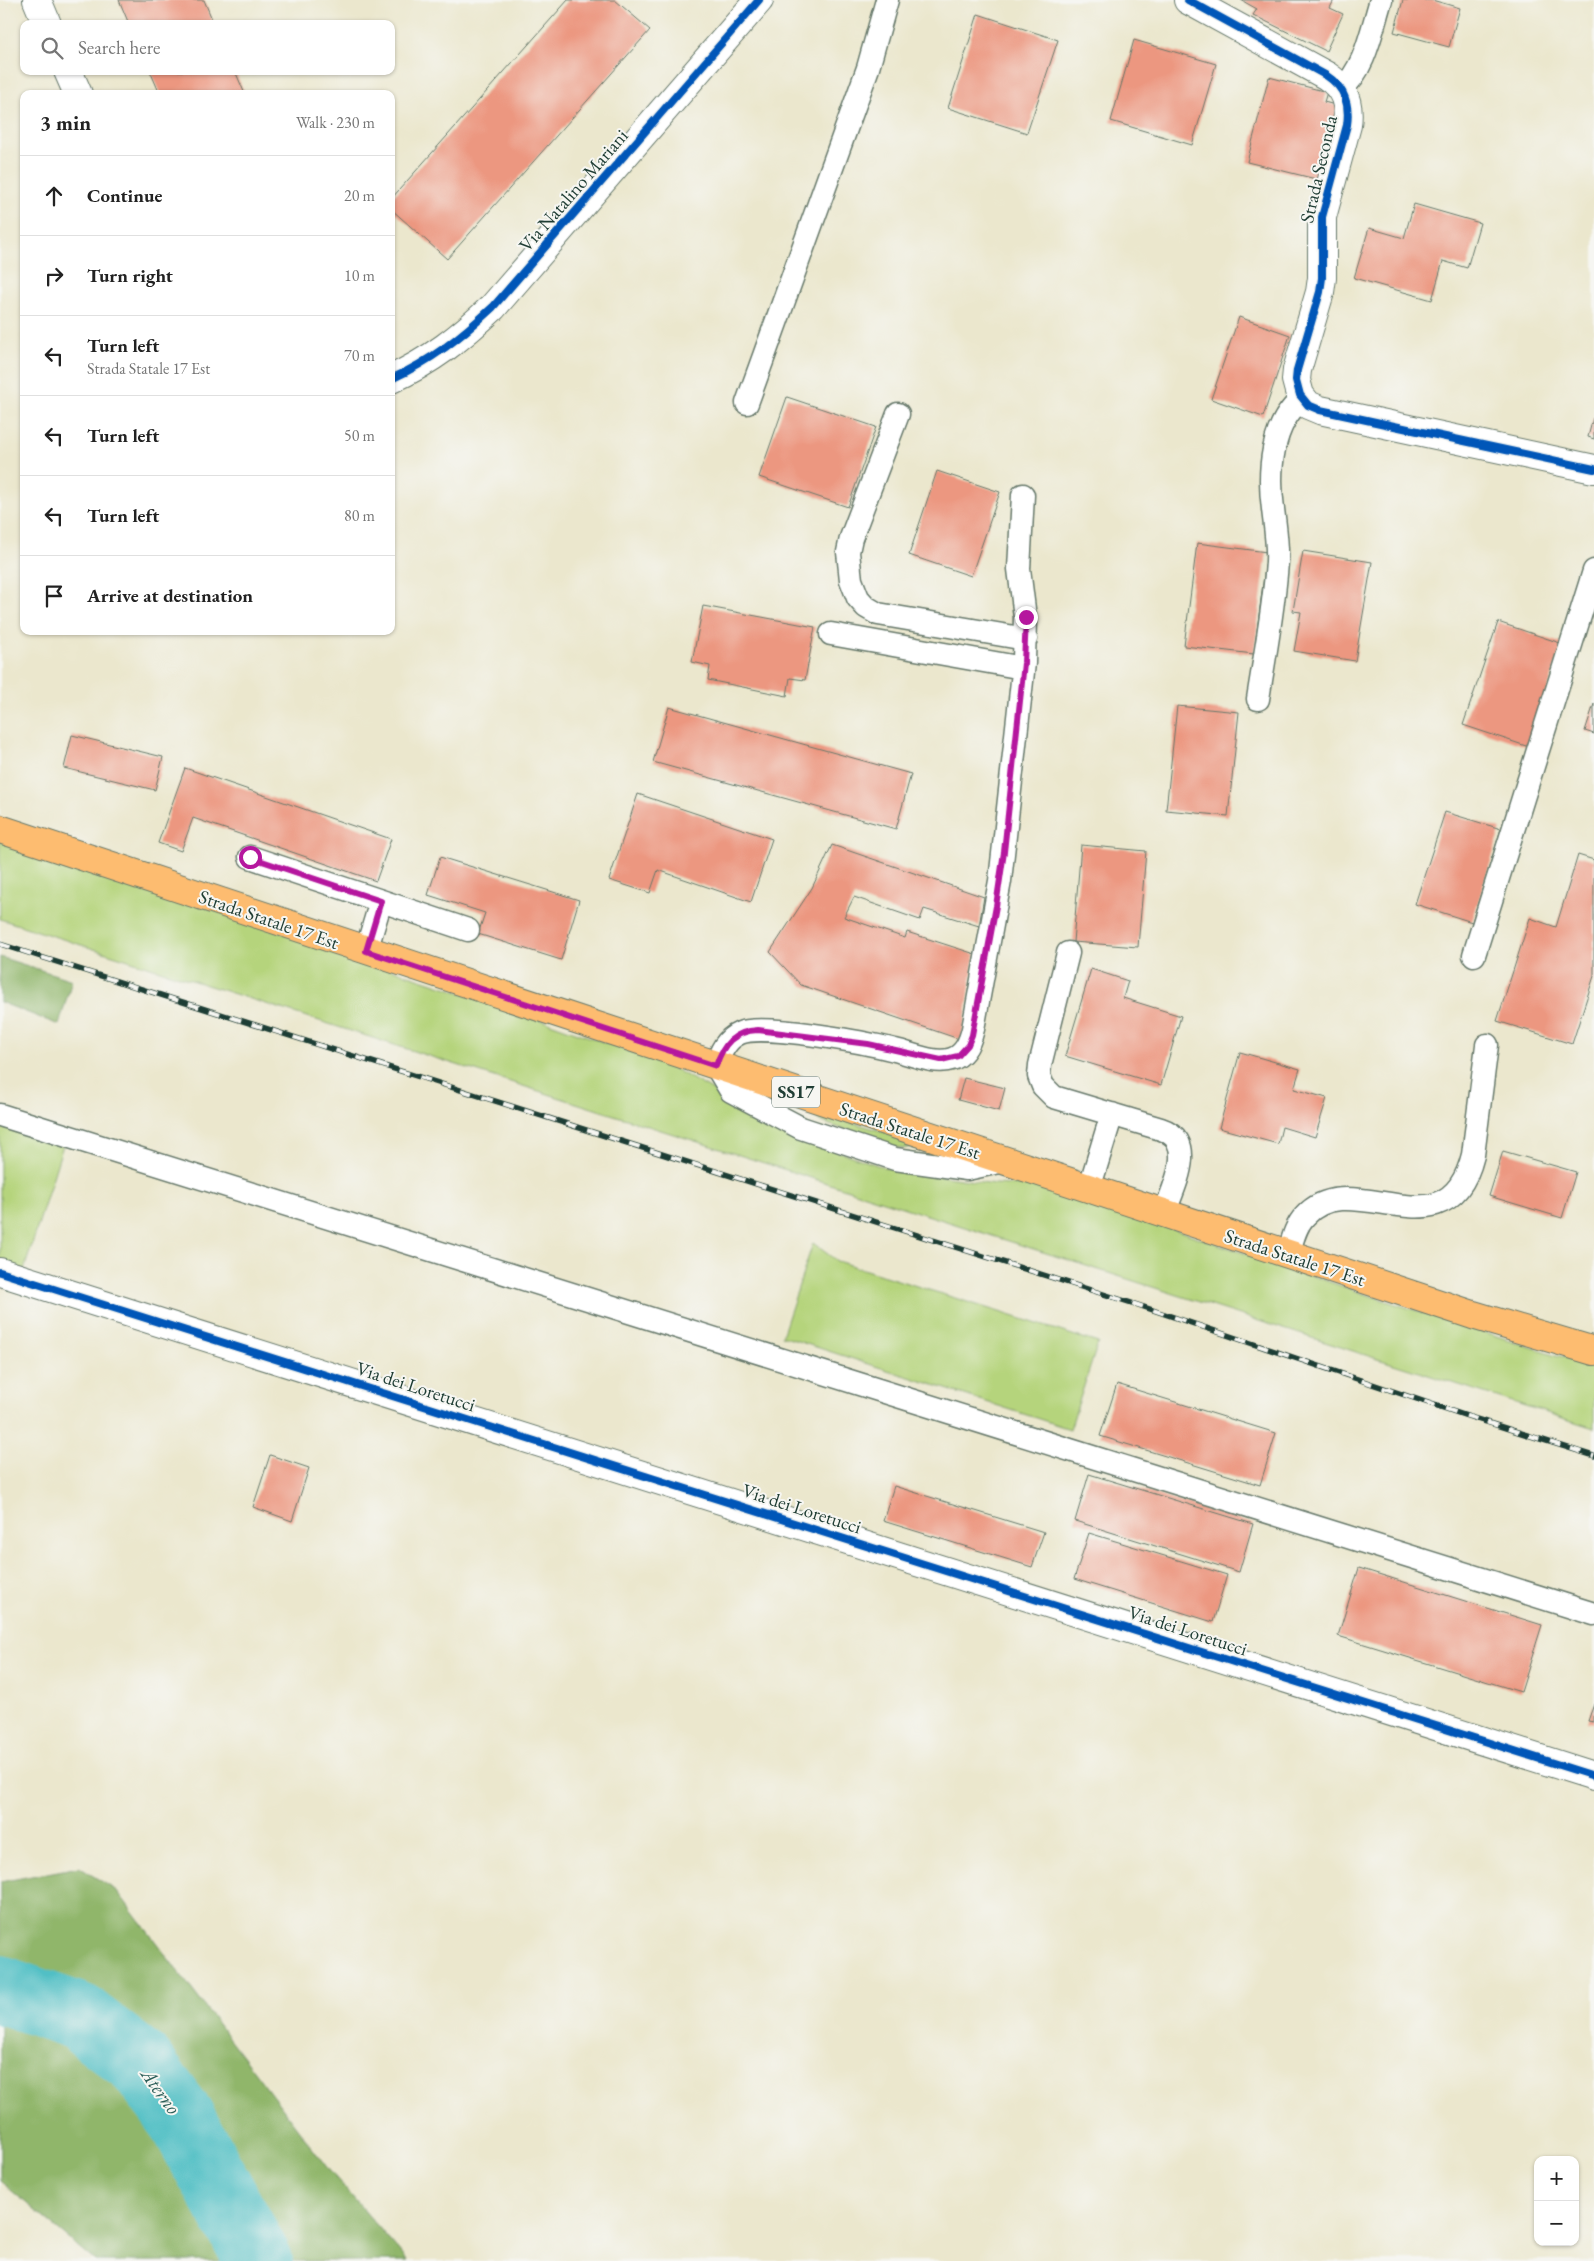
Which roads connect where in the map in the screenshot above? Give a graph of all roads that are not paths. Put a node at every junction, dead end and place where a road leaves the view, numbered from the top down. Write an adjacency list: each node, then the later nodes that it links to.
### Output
1 (37, 0): 6 (street)
2 (759, 0): 10 (street, Via Natalino Mariani)
3 (887, 0): 12 (lane)
4 (1188, 0): 8 (street)
5 (1381, 0): 8 (lane)
6 (45, 20)
7 (70, 75): 9 (street)
8 (1341, 89): 11 (street, Strada Seconda)
9 (76, 90)
10 (395, 377)
11 (1302, 399): 14 (street); 20 (lane)
12 (747, 403)
13 (898, 414): 18 (lane)
14 (1594, 469)
15 (1023, 495): 18 (lane)
16 (1594, 570): 27 (lane)
17 (832, 634): 19 (lane)
18 (1026, 639): 19 (lane)
19 (1023, 668): 29 (lane)
20 (1258, 699)
21 (0, 828): 25 (main road, Strada Statale 17 Est / SS17)
22 (250, 857): 23 (lane)
23 (381, 901): 24 (lane); 25 (lane)
24 (468, 930)
25 (366, 951): 29 (main road, Strada Statale 17 Est / SS17)
26 (1068, 953): 30 (lane)
27 (1474, 956)
28 (1487, 1045): 34 (lane)
29 (716, 1066): 32 (main road, Strada Statale 17 Est / SS17)
30 (1112, 1114): 32 (lane); 33 (lane)
31 (0, 1115): 37 (lane)
32 (1089, 1189): 33 (main road, Strada Statale 17 Est / SS17)
33 (1164, 1214): 34 (main road, Strada Statale 17 Est / SS17)
34 (1288, 1255): 36 (main road, Strada Statale 17 Est / SS17)
35 (0, 1272): 38 (street, Via dei Loretucci)
36 (1594, 1351)
37 (1594, 1614)
38 (1594, 1776)

